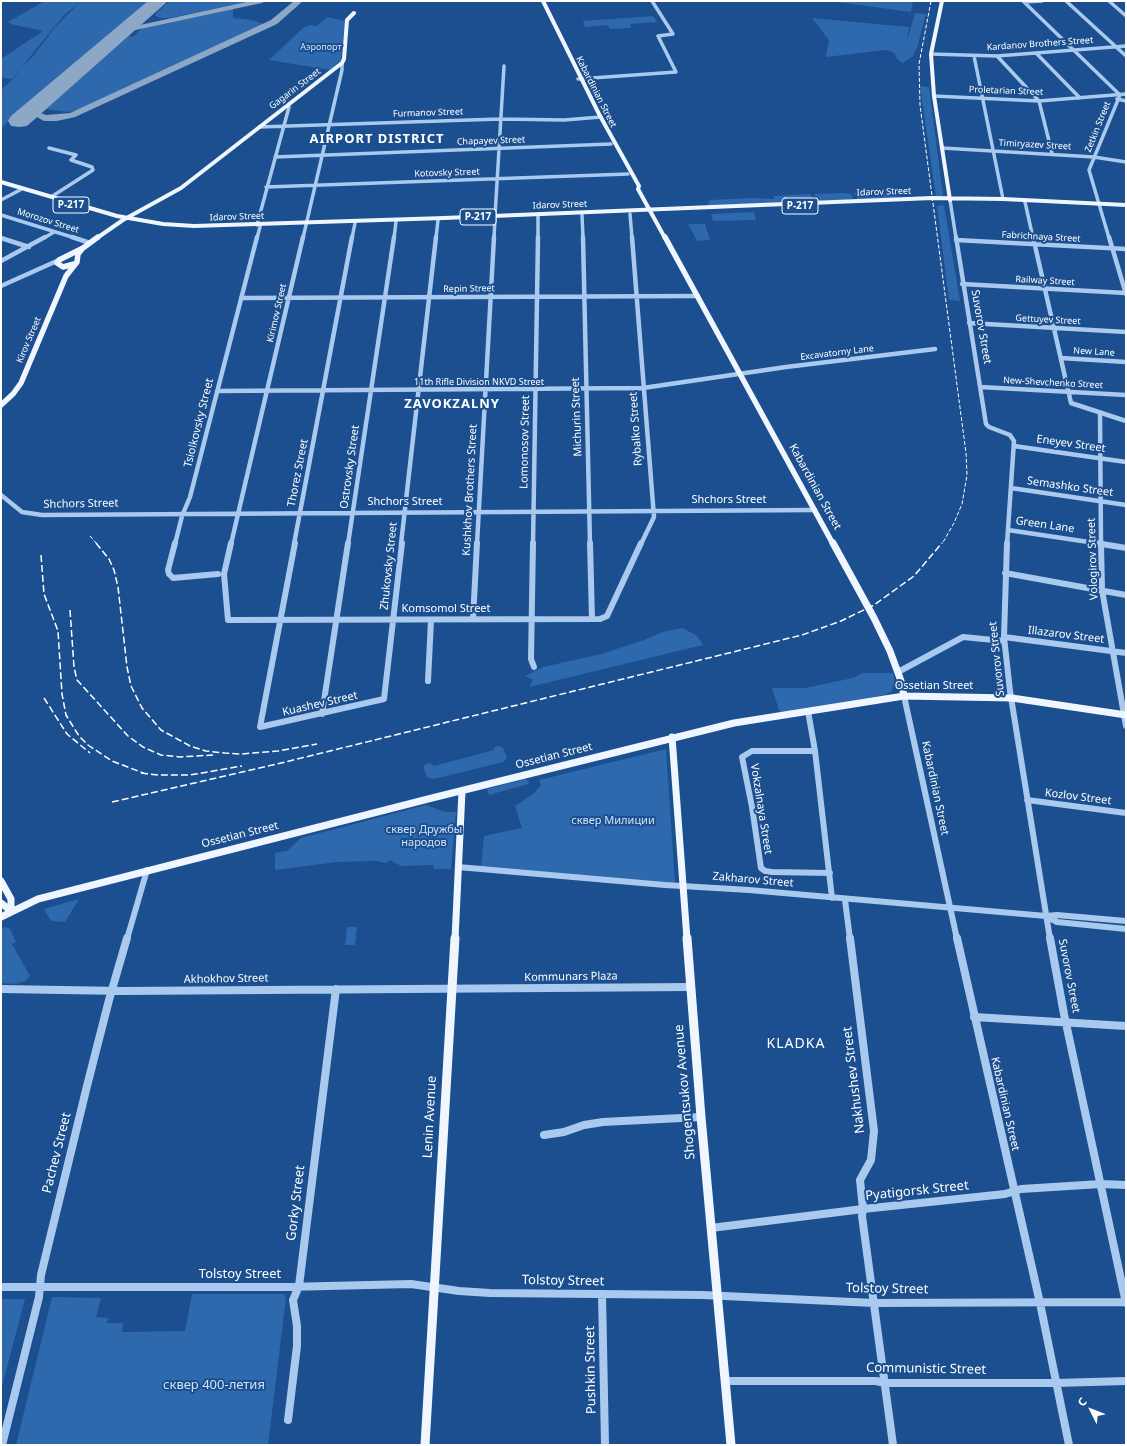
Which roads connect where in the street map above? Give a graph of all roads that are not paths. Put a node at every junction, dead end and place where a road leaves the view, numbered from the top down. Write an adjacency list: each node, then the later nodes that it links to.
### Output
1 (538, 1): 21 (main road, Kabardinian Street)
2 (542, 1): 21 (main road, Kabardinian Street)
3 (652, 1): 21 (street)
4 (942, 1): 15 (main road, Suvorov Street)
5 (1042, 1): 8 (street)
6 (1066, 1): 12 (street)
7 (1109, 1): 10 (street)
8 (1024, 2): 13 (street, Zetkin Street)
9 (354, 13): 19 (main road, Kirimov Street)
10 (1126, 16)
11 (1126, 46): 12 (street, Kardanov Brothers Street)
12 (1116, 47): 13 (street, Kardanov Brothers Street); 18 (street)
13 (1075, 50): 14 (street, Kardanov Brothers Street); 23 (street, Zetkin Street)
14 (1036, 53): 17 (street, Kardanov Brothers Street); 26 (street)
15 (931, 54): 16 (street, Kardanov Brothers Street); 24 (main road, Suvorov Street)
16 (974, 56): 17 (street, Kardanov Brothers Street); 25 (street)
17 (997, 56): 29 (street)
18 (1126, 56)
19 (342, 64): 30 (main road, Gagarin Street); 33 (street, Kirimov Street)
20 (504, 66): 32 (street, Kushkhov Brothers Street)
21 (580, 79): 31 (main road, Kabardinian Street)
22 (1126, 94): 23 (street, Proletarian Street)
23 (1120, 95): 26 (street, Proletarian Street); 27 (street, Zetkin Street)
24 (934, 96): 25 (street, Proletarian Street); 38 (main road, Suvorov Street)
25 (983, 98): 29 (street, Proletarian Street); 40 (street)
26 (1080, 98): 29 (street, Proletarian Street)
27 (1117, 99): 28 (street); 43 (street, Zetkin Street)
28 (1126, 101)
29 (1039, 102): 41 (street)
30 (288, 105): 34 (street, Tsiolkovsky Street); 35 (main road, Gagarin Street)
31 (599, 117): 32 (street, Furmanov Street); 36 (main road, Kabardinian Street); 51 (main road, Kabardinian Street)
32 (500, 119): 33 (street, Furmanov Street); 39 (street, Kushkhov Brothers Street)
33 (329, 125): 34 (street, Furmanov Street); 42 (street, Kirimov Street)
34 (283, 126): 35 (street, Furmanov Street); 44 (street, Tsiolkovsky Street)
35 (259, 127): 66 (main road, Gagarin Street)
36 (612, 144): 39 (street, Chapayev Street); 46 (main road, Kabardinian Street)
37 (49, 148): 53 (street)
38 (942, 148): 40 (street, Timiryazev Street); 54 (main road, Suvorov Street)
39 (499, 149): 42 (street, Chapayev Street); 47 (street, Kushkhov Brothers Street)
40 (994, 151): 41 (street, Timiryazev Street); 55 (street)
41 (1052, 153): 43 (street, Timiryazev Street)
42 (322, 155): 44 (street, Chapayev Street); 49 (street, Kirimov Street)
43 (1094, 156): 45 (street, Timiryazev Street); 58 (street, Zetkin Street)
44 (274, 157): 50 (street, Tsiolkovsky Street)
45 (1126, 162)
46 (628, 174): 47 (street, Kotovsky Street); 51 (main road, Kabardinian Street)
47 (497, 180): 49 (street, Kotovsky Street); 65 (street, Kushkhov Brothers Street)
48 (1, 183): 52 (main road, Idarov Street / Р-217); 53 (main road, Idarov Street / Р-217)
49 (315, 186): 50 (street, Kotovsky Street); 70 (street, Kirimov Street)
50 (266, 187): 71 (street, Tsiolkovsky Street)
51 (638, 189): 60 (main road, Kabardinian Street)
52 (20, 190): 56 (street); 66 (main road, Idarov Street / Р-217)
53 (52, 197): 66 (main road, Idarov Street / Р-217)
54 (949, 199): 55 (main road, Idarov Street / Р-217); 57 (main road, Idarov Street / Р-217); 60 (main road, Idarov Street / Р-217); 74 (street, Suvorov Street)
55 (1003, 199): 58 (main road, Idarov Street / Р-217)
56 (1, 200)
57 (1025, 202): 58 (main road, Idarov Street / Р-217); 76 (street)
58 (1098, 204): 59 (main road, Idarov Street / Р-217); 79 (street, Zetkin Street)
59 (1126, 206)
60 (650, 211): 62 (main road, Idarov Street / Р-217); 65 (main road, Idarov Street / Р-217); 94 (main road, Kabardinian Street)
61 (582, 214): 62 (main road, Idarov Street / Р-217); 64 (main road, Idarov Street / Р-217); 92 (street, Michurin Street)
62 (630, 214): 93 (street, Rybalko Street)
63 (1, 215): 72 (street, Morozov Street)
64 (538, 216): 65 (main road, Idarov Street / Р-217); 91 (street, Lomonosov Street)
65 (495, 217): 67 (main road, Idarov Street / Р-217); 70 (main road, Idarov Street / Р-217); 97 (street, Kushkhov Brothers Street)
66 (124, 219): 71 (main road, Idarov Street / Р-217); 71 (main road, Idarov Street / Р-217); 75 (main road, Gagarin Street)
67 (438, 220): 68 (main road, Idarov Street / Р-217); 100 (street, Zhukovsky Street)
68 (396, 222): 69 (main road, Idarov Street / Р-217); 96 (street, Ostrovsky Street)
69 (355, 223): 70 (main road, Idarov Street / Р-217); 95 (street, Thorez Street)
70 (306, 224): 71 (main road, Idarov Street / Р-217); 99 (street, Kirimov Street)
71 (258, 226): 98 (street, Tsiolkovsky Street)
72 (54, 232): 75 (street, Morozov Street); 77 (street)
73 (1, 238): 77 (street)
74 (956, 240): 76 (street, Fabrichnaya Street); 87 (street, Suvorov Street)
75 (90, 243): 78 (main road, Gagarin Street)
76 (1035, 244): 79 (street, Fabrichnaya Street); 89 (street)
77 (29, 247): 82 (street)
78 (83, 248): 81 (main road, Gagarin Street); 83 (main road, Kirov Street)
79 (1112, 249): 80 (street, Fabrichnaya Street); 90 (street, Zetkin Street)
80 (1126, 249)
81 (61, 259): 83 (main road); 84 (main road); 85 (street)
82 (1, 261)
83 (75, 262): 84 (main road); 86 (main road, Kirov Street)
84 (60, 266): 85 (street); 86 (main road)
85 (43, 268): 88 (street)
86 (66, 276): 120 (main road, Kirov Street)
87 (962, 284): 89 (street, Railway Street); 101 (street, Suvorov Street)
88 (1, 286)
89 (1045, 288): 90 (street, Railway Street); 102 (street)
90 (1126, 294)
91 (537, 296): 92 (street, Repin Street); 97 (street, Repin Street); 110 (street, Lomonosov Street)
92 (584, 296): 93 (street, Repin Street); 111 (street, Michurin Street)
93 (637, 296): 94 (street, Repin Street); 109 (street, Rybalko Street)
94 (698, 296): 107 (main road, Kabardinian Street)
95 (341, 297): 96 (street, Repin Street); 99 (street, Repin Street); 112 (street, Thorez Street)
96 (385, 297): 100 (street, Repin Street); 113 (street, Ostrovsky Street)
97 (490, 297): 100 (street, Repin Street); 115 (street, Kushkhov Brothers Street)
98 (241, 298): 99 (street, Repin Street); 116 (street, Tsiolkovsky Street)
99 (289, 298): 117 (street, Kirimov Street)
100 (429, 298): 114 (street, Zhukovsky Street)
101 (969, 324): 102 (street, Gettuyev Street); 108 (street, Suvorov Street)
102 (1054, 328): 103 (street, Gettuyev Street); 105 (street)
103 (1126, 332)
104 (935, 349): 107 (street, Excavatorny Lane)
105 (1061, 358): 106 (street, New Lane); 118 (street)
106 (1126, 362)
107 (740, 373): 109 (street, 11th Rifle Division NKVD Street); 130 (main road, Kabardinian Street)
108 (980, 387): 118 (street, New-Shevchenko Street); 123 (street, Suvorov Street)
109 (643, 388): 111 (street, 11th Rifle Division NKVD Street); 134 (street, Rybalko Street)
110 (536, 389): 111 (street, 11th Rifle Division NKVD Street); 115 (street, 11th Rifle Division NKVD Street); 132 (street, Lomonosov Street)
111 (586, 389): 133 (street, Michurin Street)
112 (324, 390): 113 (street, 11th Rifle Division NKVD Street); 117 (street, 11th Rifle Division NKVD Street); 136 (street, Thorez Street)
113 (372, 390): 114 (street, 11th Rifle Division NKVD Street); 137 (street, Ostrovsky Street)
114 (420, 390): 115 (street, 11th Rifle Division NKVD Street); 131 (street, Zhukovsky Street)
115 (486, 390): 138 (street, Kushkhov Brothers Street)
116 (217, 391): 117 (street, 11th Rifle Division NKVD Street); 139 (street, Tsiolkovsky Street)
117 (267, 391): 135 (street, Kirimov Street)
118 (1069, 392): 119 (street, New-Shevchenko Street); 121 (street)
119 (1126, 395)
120 (2, 403)
121 (1100, 413): 122 (street); 124 (street, Vologirov Street)
122 (1126, 421)
123 (1014, 446): 124 (street, Eneyev Street); 126 (street, Suvorov Street)
124 (1100, 458): 125 (street, Eneyev Street); 128 (street, Vologirov Street)
125 (1126, 462)
126 (1011, 488): 128 (street, Semashko Street); 140 (street, Suvorov Street)
127 (1, 495): 139 (street, Shchors Street)
128 (1101, 501): 129 (street, Semashko Street); 141 (street, Vologirov Street)
129 (1126, 505)
130 (815, 510): 134 (street, Shchors Street); 159 (main road, Kabardinian Street)
131 (405, 511): 137 (street, Shchors Street); 138 (street, Shchors Street); 153 (street, Zhukovsky Street)
132 (534, 511): 133 (street, Shchors Street); 138 (street, Shchors Street); 147 (street, Lomonosov Street)
133 (590, 511): 134 (street, Shchors Street); 149 (street, Michurin Street)
134 (652, 511): 149 (street, Rybalko Street)
135 (239, 512): 136 (street, Shchors Street); 139 (street, Shchors Street); 150 (street, Kirimov Street)
136 (300, 512): 137 (street, Shchors Street); 151 (street, Thorez Street)
137 (354, 512): 152 (street, Ostrovsky Street)
138 (478, 512): 148 (street, Kushkhov Brothers Street)
139 (184, 513): 144 (street, Tsiolkovsky Street)
140 (1008, 530): 141 (street, Green Lane); 143 (street, Suvorov Street)
141 (1101, 544): 142 (street, Green Lane); 145 (street, Vologirov Street)
142 (1126, 548)
143 (1005, 573): 145 (street); 155 (street, Suvorov Street)
144 (218, 574)
145 (1102, 590): 146 (street); 156 (street, Vologirov Street)
146 (1126, 595)
147 (532, 618): 148 (street, Komsomol Street); 149 (street, Komsomol Street); 158 (street, Lomonosov Street)
148 (473, 619): 154 (street, Komsomol Street)
149 (592, 619)
150 (228, 620): 151 (street, Komsomol Street)
151 (281, 620): 152 (street, Komsomol Street); 168 (street, Thorez Street)
152 (336, 620): 153 (street, Komsomol Street); 165 (street, Ostrovsky Street)
153 (393, 620): 154 (street, Komsomol Street); 163 (street, Zhukovsky Street)
154 (431, 620): 160 (street)
155 (1004, 639): 156 (street, Illazarov Street); 159 (street, Illazarov Street); 162 (street, Suvorov Street)
156 (1112, 650): 157 (street, Illazarov Street); 166 (street, Vologirov Street)
157 (1126, 653)
158 (534, 667)
159 (898, 672): 161 (main road, Kabardinian Street)
160 (428, 681)
161 (904, 696): 162 (main road, Ossetian Street); 164 (main road, Ossetian Street); 182 (street, Kabardinian Street)
162 (1012, 698): 166 (main road, Ossetian Street); 172 (street, Suvorov Street)
163 (384, 699): 165 (street, Kuashev Street)
164 (808, 711): 169 (main road, Ossetian Street); 170 (street)
165 (322, 714): 168 (street, Kuashev Street)
166 (1125, 714): 167 (street, Vologirov Street)
167 (1126, 726)
168 (260, 727)
169 (672, 737): 171 (main road, Ossetian Street); 178 (main road, Shogentsukov Avenue)
170 (815, 751): 176 (street); 176 (street, Vokzalnaya Street)
171 (462, 791): 174 (main road, Lenin Avenue); 175 (main road, Ossetian Street)
172 (1027, 800): 173 (street, Kozlov Street); 184 (street, Suvorov Street)
173 (1126, 814)
174 (458, 867): 178 (street, Zakharov Street); 189 (main road, Lenin Avenue)
175 (147, 870): 183 (main road, Ossetian Street); 192 (street, Pachev Street)
176 (830, 873): 179 (street)
177 (1, 881): 183 (main road)
178 (684, 886): 179 (street, Zakharov Street); 188 (main road, Shogentsukov Avenue)
179 (832, 898): 180 (street, Zakharov Street)
180 (845, 900): 182 (street, Zakharov Street); 201 (street, Nakhushev Street)
181 (1, 903): 183 (main road)
182 (950, 908): 184 (street, Zakharov Street); 193 (street, Kabardinian Street)
183 (11, 911): 185 (main road, Ossetian Street)
184 (1046, 916): 186 (street, Zakharov Street); 187 (street, Zakharov Street); 194 (street, Suvorov Street)
185 (1, 918)
186 (1126, 921)
187 (1126, 929)
188 (691, 987): 189 (street, Kommunars Plaza); 196 (main road, Shogentsukov Avenue)
189 (452, 988): 191 (street, Akhokhov Street); 206 (main road, Lenin Avenue)
190 (1, 989): 192 (street, Akhokhov Street)
191 (336, 989): 192 (street, Akhokhov Street); 203 (street, Gorky Street)
192 (112, 991): 205 (street, Pachev Street)
193 (974, 1017): 194 (street); 200 (street, Kabardinian Street)
194 (1066, 1023): 195 (street); 198 (street, Suvorov Street)
195 (1126, 1026)
196 (701, 1116): 197 (street); 202 (main road, Shogentsukov Avenue)
197 (544, 1135)
198 (1102, 1184): 199 (street, Pyatigorsk Street); 200 (street, Pyatigorsk Street); 209 (street, Suvorov Street)
199 (1126, 1185)
200 (1013, 1191): 201 (street, Pyatigorsk Street); 211 (street, Kabardinian Street)
201 (864, 1209): 202 (street, Pyatigorsk Street); 210 (street, Nakhushev Street)
202 (711, 1228): 208 (main road, Shogentsukov Avenue)
203 (299, 1286): 205 (street, Tolstoy Street); 206 (street, Tolstoy Street); 216 (street, Gorky Street)
204 (1, 1287): 205 (street, Tolstoy Street)
205 (40, 1287): 217 (street, Pachev Street)
206 (434, 1288): 207 (street, Tolstoy Street); 218 (main road, Lenin Avenue)
207 (602, 1294): 208 (street, Tolstoy Street); 219 (street, Pushkin Street)
208 (716, 1296): 210 (street, Tolstoy Street); 212 (main road, Shogentsukov Avenue)
209 (1126, 1302): 211 (street, Tolstoy Street)
210 (874, 1303): 211 (street, Tolstoy Street); 214 (street, Nakhushev Street)
211 (1040, 1303): 215 (street, Kabardinian Street)
212 (725, 1381): 214 (street, Communistic Street); 220 (main road, Shogentsukov Avenue)
213 (1126, 1381): 215 (street, Communistic Street)
214 (885, 1383): 215 (street, Communistic Street); 221 (street, Nakhushev Street)
215 (1056, 1383): 222 (street, Kabardinian Street)
216 (288, 1420)
217 (2, 1445)
218 (425, 1445)
219 (605, 1445)
220 (731, 1445)
221 (893, 1445)
222 (1068, 1445)

